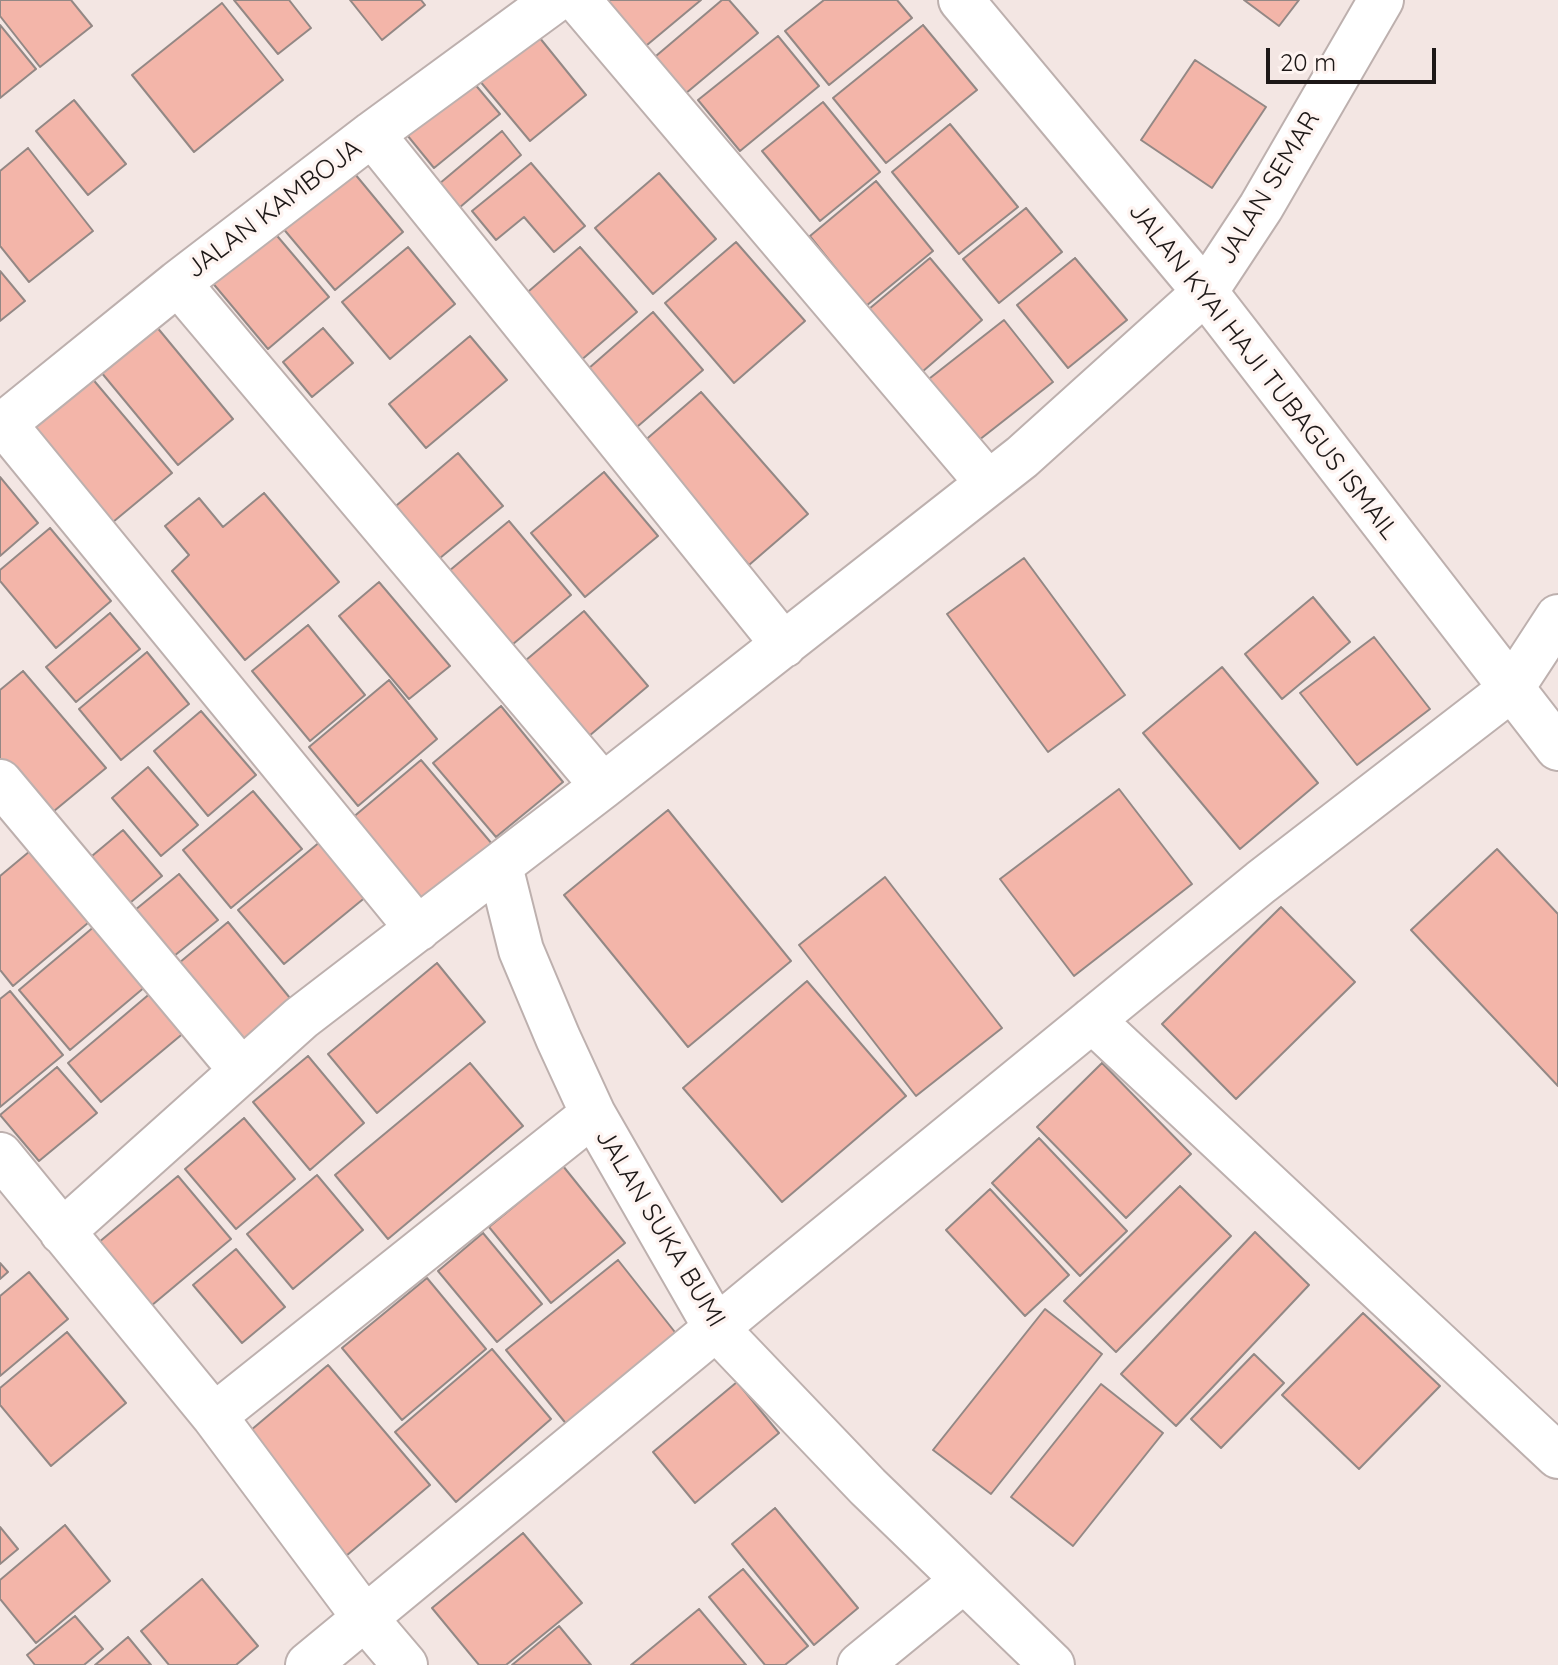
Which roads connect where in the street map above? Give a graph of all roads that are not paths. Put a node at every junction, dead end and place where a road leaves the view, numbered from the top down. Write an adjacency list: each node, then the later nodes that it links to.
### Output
1 (555, 0): 5 (street, JALAN KAMBOJA)
2 (578, 0): 9 (street)
3 (961, 0): 7 (street, JALAN KYAI HAJI TUBAGUS ISMAIL)
4 (1381, 0): 7 (street, JALAN SEMAR)
5 (372, 134): 6 (street, JALAN KAMBOJA); 11 (street)
6 (178, 283): 8 (street, JALAN KAMBOJA); 15 (street)
7 (1205, 292): 9 (street, JALAN SEMAR); 12 (street, JALAN KYAI HAJI TUBAGUS ISMAIL)
8 (2, 426): 17 (street)
9 (988, 483): 11 (street, JALAN SEMAR)
10 (1558, 617): 12 (street)
11 (784, 645): 15 (street, JALAN SEMAR)
12 (1511, 689): 13 (street, JALAN KYAI HAJI TUBAGUS ISMAIL); 18 (street)
13 (1558, 748)
14 (0, 782): 19 (street)
15 (603, 786): 16 (street, JALAN SEMAR)
16 (500, 866): 17 (street, JALAN SEMAR); 20 (street, JALAN SUKA BUMI)
17 (418, 929): 19 (street, JALAN SEMAR)
18 (1092, 1020): 23 (street); 25 (street)
19 (242, 1071): 22 (street, JALAN SEMAR)
20 (593, 1114): 23 (street, JALAN SUKA BUMI); 24 (street)
21 (0, 1155): 22 (street)
22 (62, 1232): 24 (street)
23 (716, 1328): 26 (street, JALAN SUKA BUMI); 27 (street)
24 (214, 1416): 27 (street)
25 (1558, 1456)
26 (964, 1580): 30 (street); 31 (street, JALAN SUKA BUMI)
27 (365, 1618): 28 (street); 29 (street)
28 (308, 1665)
29 (405, 1665)
30 (860, 1665)
31 (1052, 1665)

